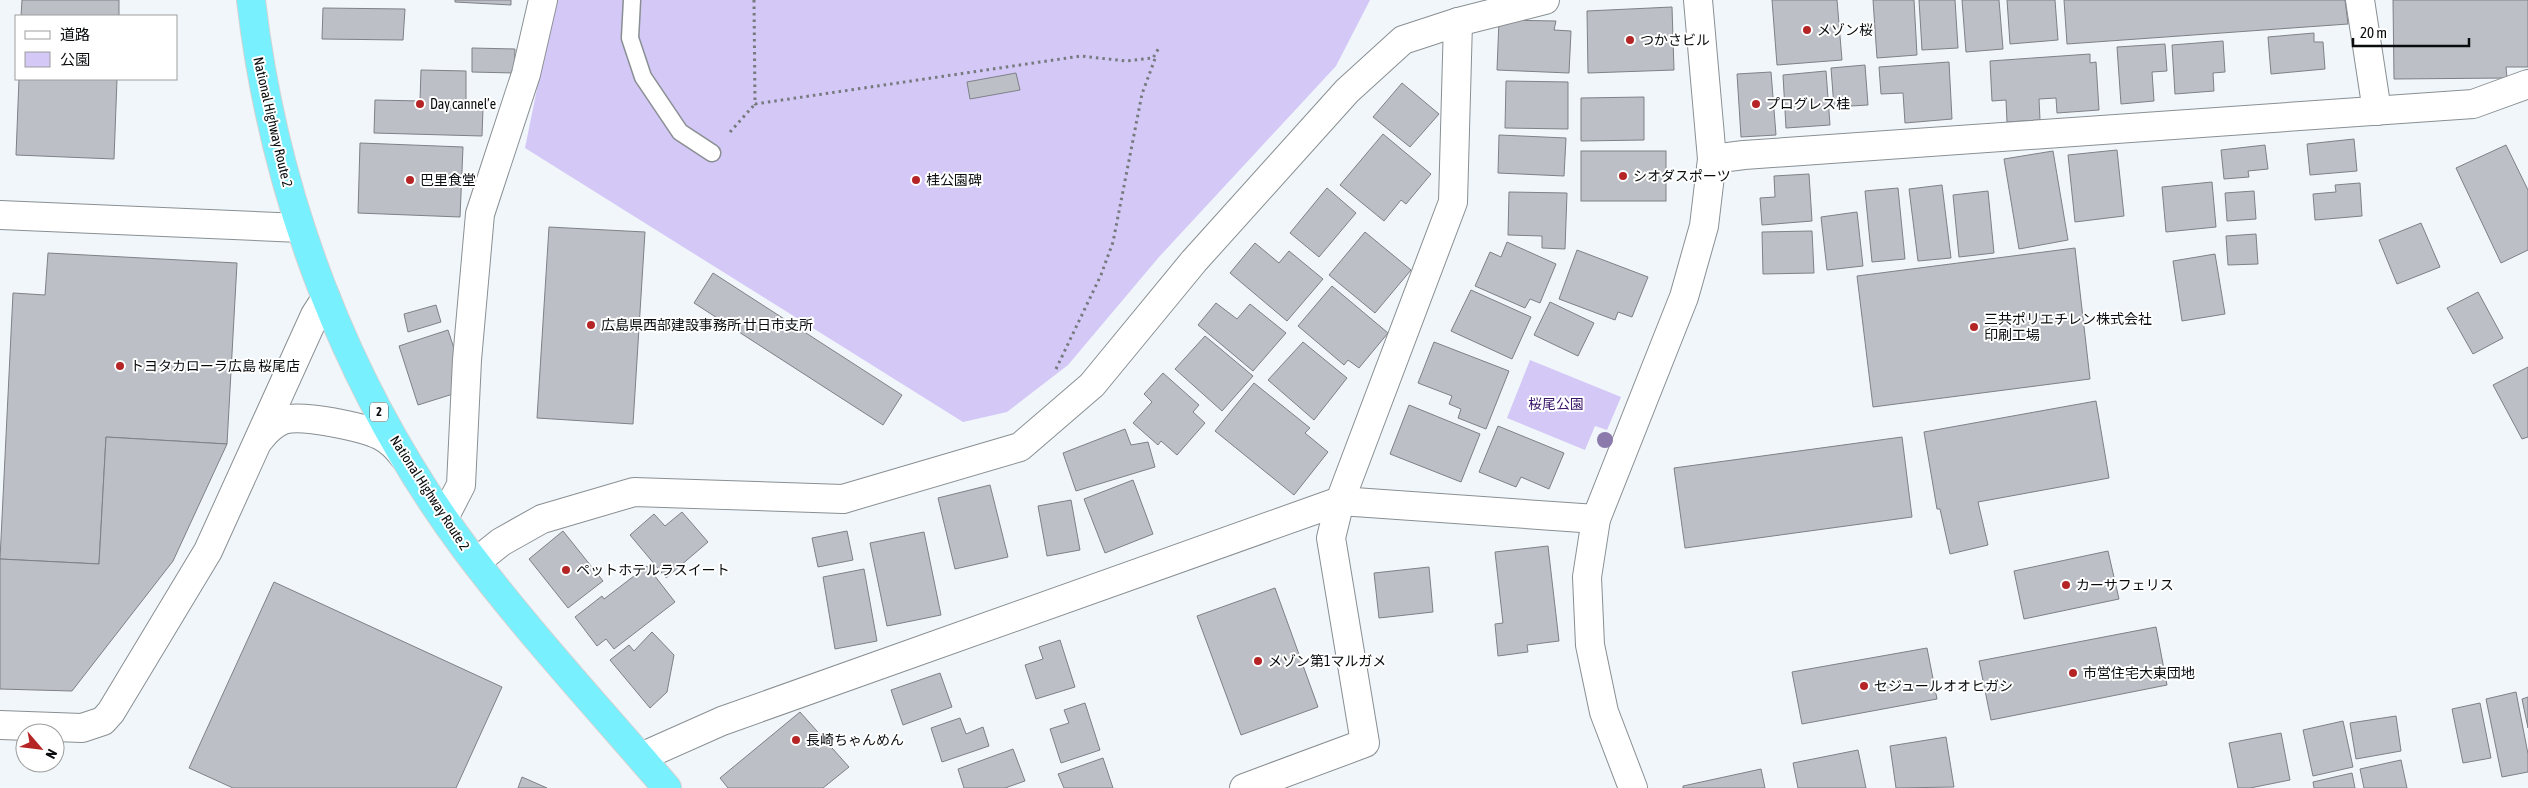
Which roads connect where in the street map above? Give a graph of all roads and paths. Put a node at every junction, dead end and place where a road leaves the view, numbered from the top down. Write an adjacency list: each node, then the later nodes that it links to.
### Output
1 (251, 0): 15 (highway, National Highway Route 2 / 2)
2 (543, 0): 21 (street)
3 (632, 0): 12 (lane)
4 (754, 0): 10 (path)
5 (1544, 0): 8 (street)
6 (1698, 0): 13 (street)
7 (2360, 0): 11 (street)
8 (1458, 22): 17 (street); 20 (street)
9 (2528, 84): 11 (street)
10 (755, 104): 12 (path); 17 (path)
11 (2377, 111): 13 (street)
12 (712, 153)
13 (1712, 159): 22 (street)
14 (0, 215): 15 (street)
15 (300, 228): 16 (highway, National Highway Route 2 / 2)
16 (326, 298): 18 (street); 19 (highway, National Highway Route 2 / 2)
17 (1052, 418): 23 (street)
18 (256, 444): 19 (street); 24 (street)
19 (407, 460): 21 (highway, National Highway Route 2 / 2)
20 (1340, 501): 22 (street); 25 (street); 27 (street)
21 (444, 518): 23 (highway, National Highway Route 2 / 2)
22 (1596, 519): 28 (street)
23 (476, 562): 25 (highway, National Highway Route 2 / 2)
24 (0, 725)
25 (641, 757): 26 (highway, National Highway Route 2 / 2)
26 (667, 788)
27 (1244, 788)
28 (1633, 788)

